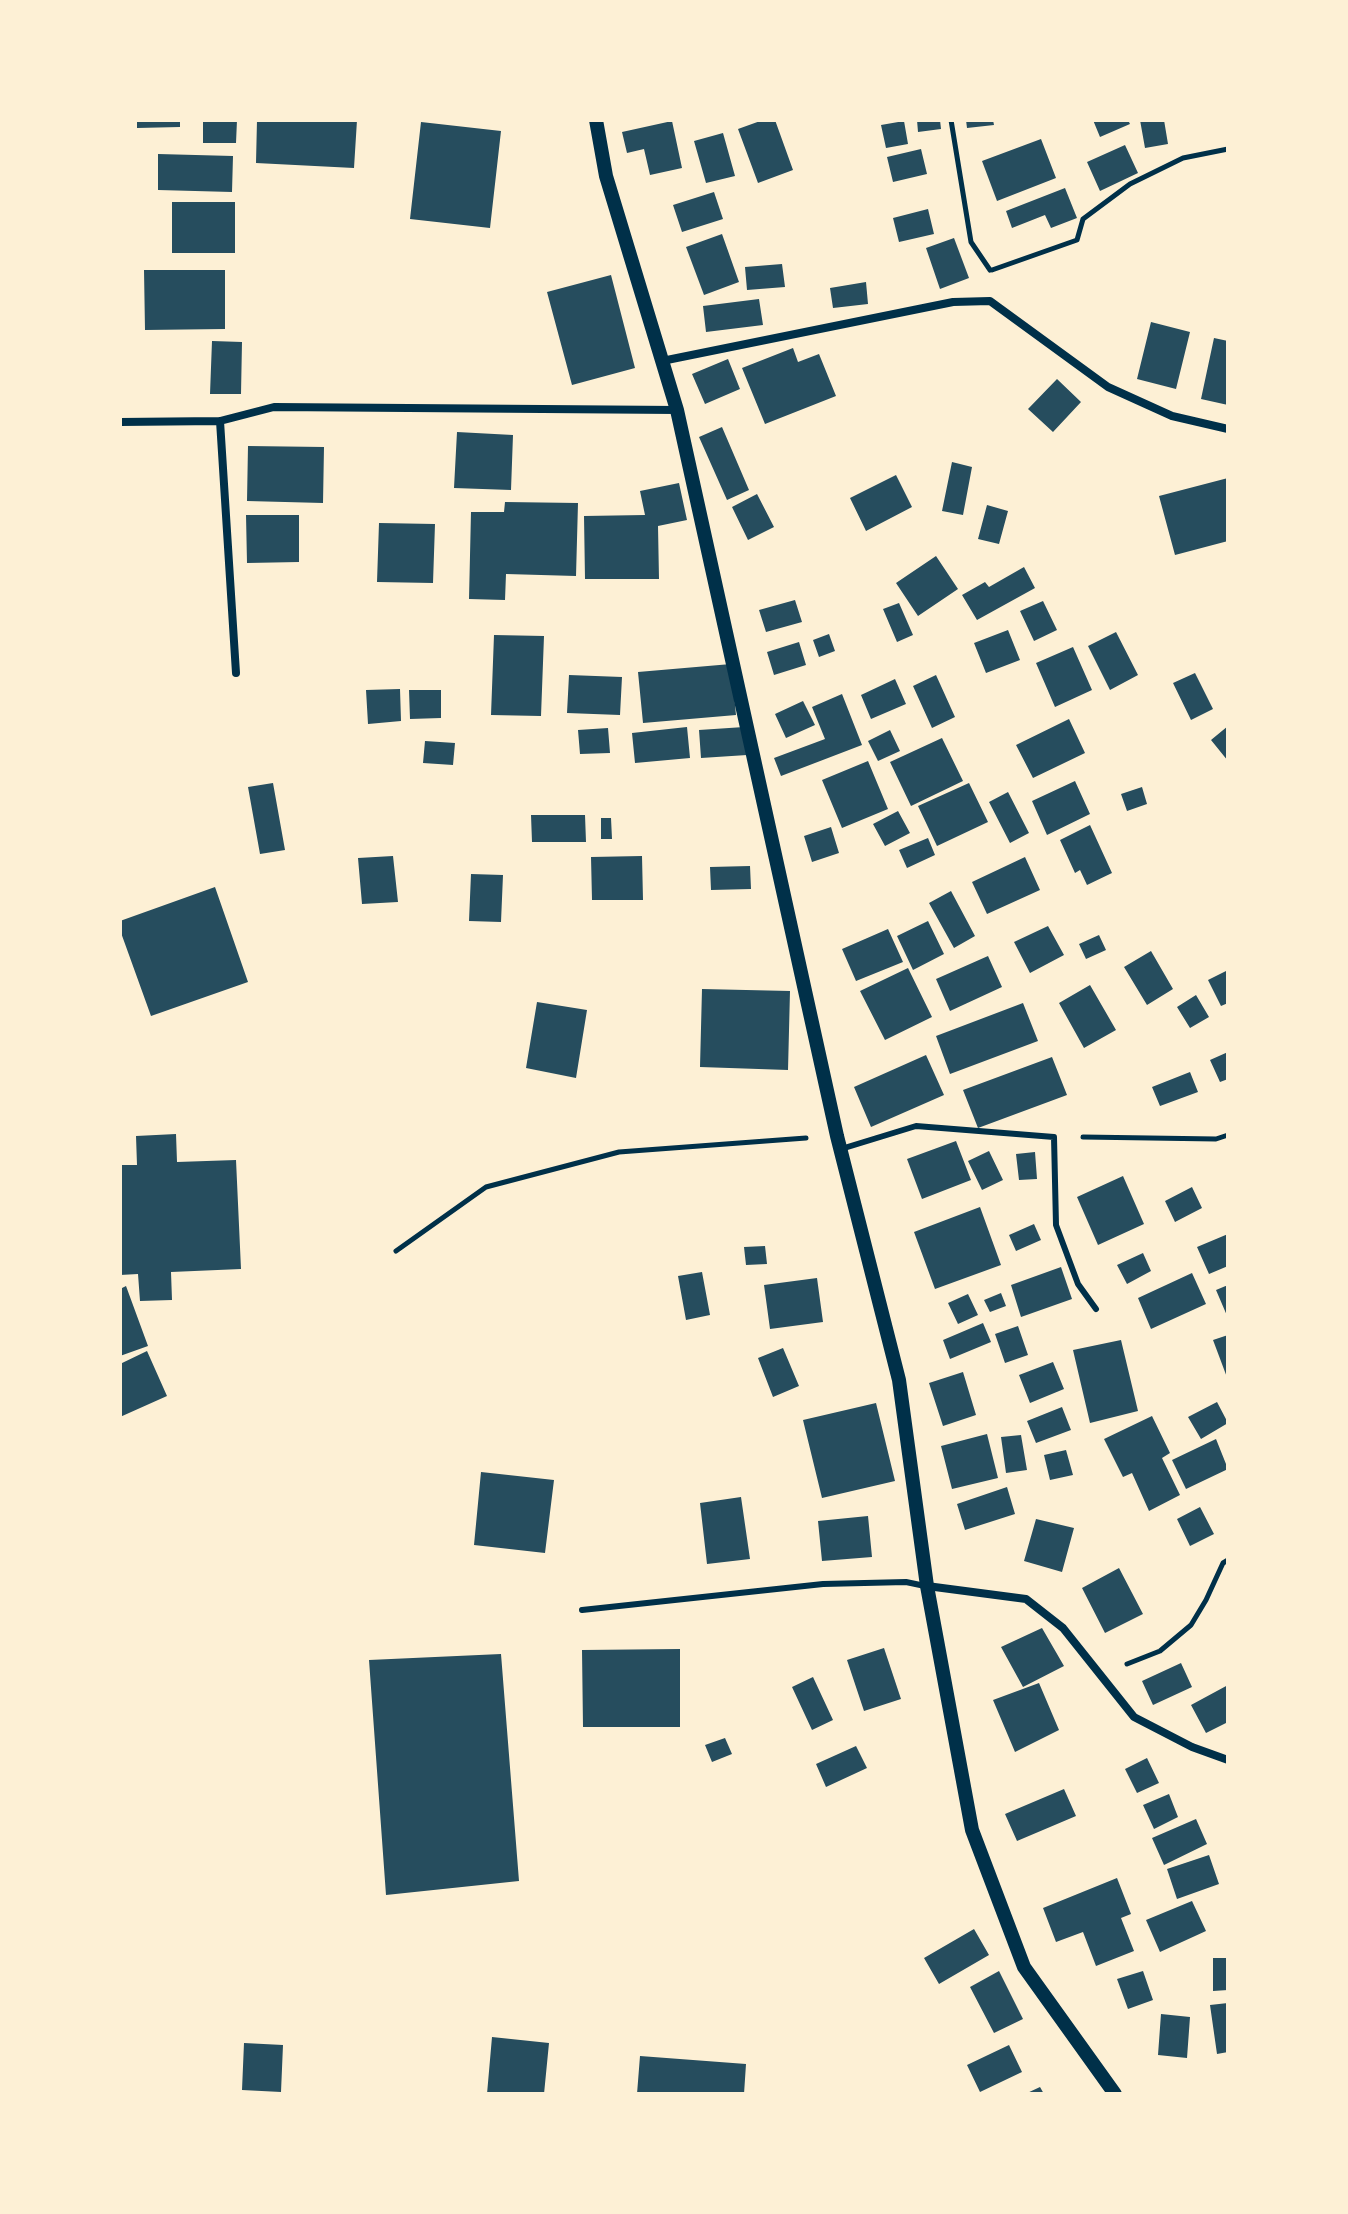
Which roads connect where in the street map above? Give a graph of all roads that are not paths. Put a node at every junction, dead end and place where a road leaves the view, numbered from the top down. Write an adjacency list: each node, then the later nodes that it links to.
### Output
1 (596, 120): 2 (street)
2 (662, 361): 3 (street); 6 (street)
3 (677, 410): 4 (street); 8 (street)
4 (220, 421): 5 (street); 7 (street)
5 (120, 422)
6 (1228, 429)
7 (236, 673)
8 (839, 1142): 9 (lane); 10 (street)
9 (1096, 1309)
10 (927, 1586): 11 (lane); 12 (street); 13 (street)
11 (582, 1610)
12 (1228, 1760)
13 (1115, 2094)

